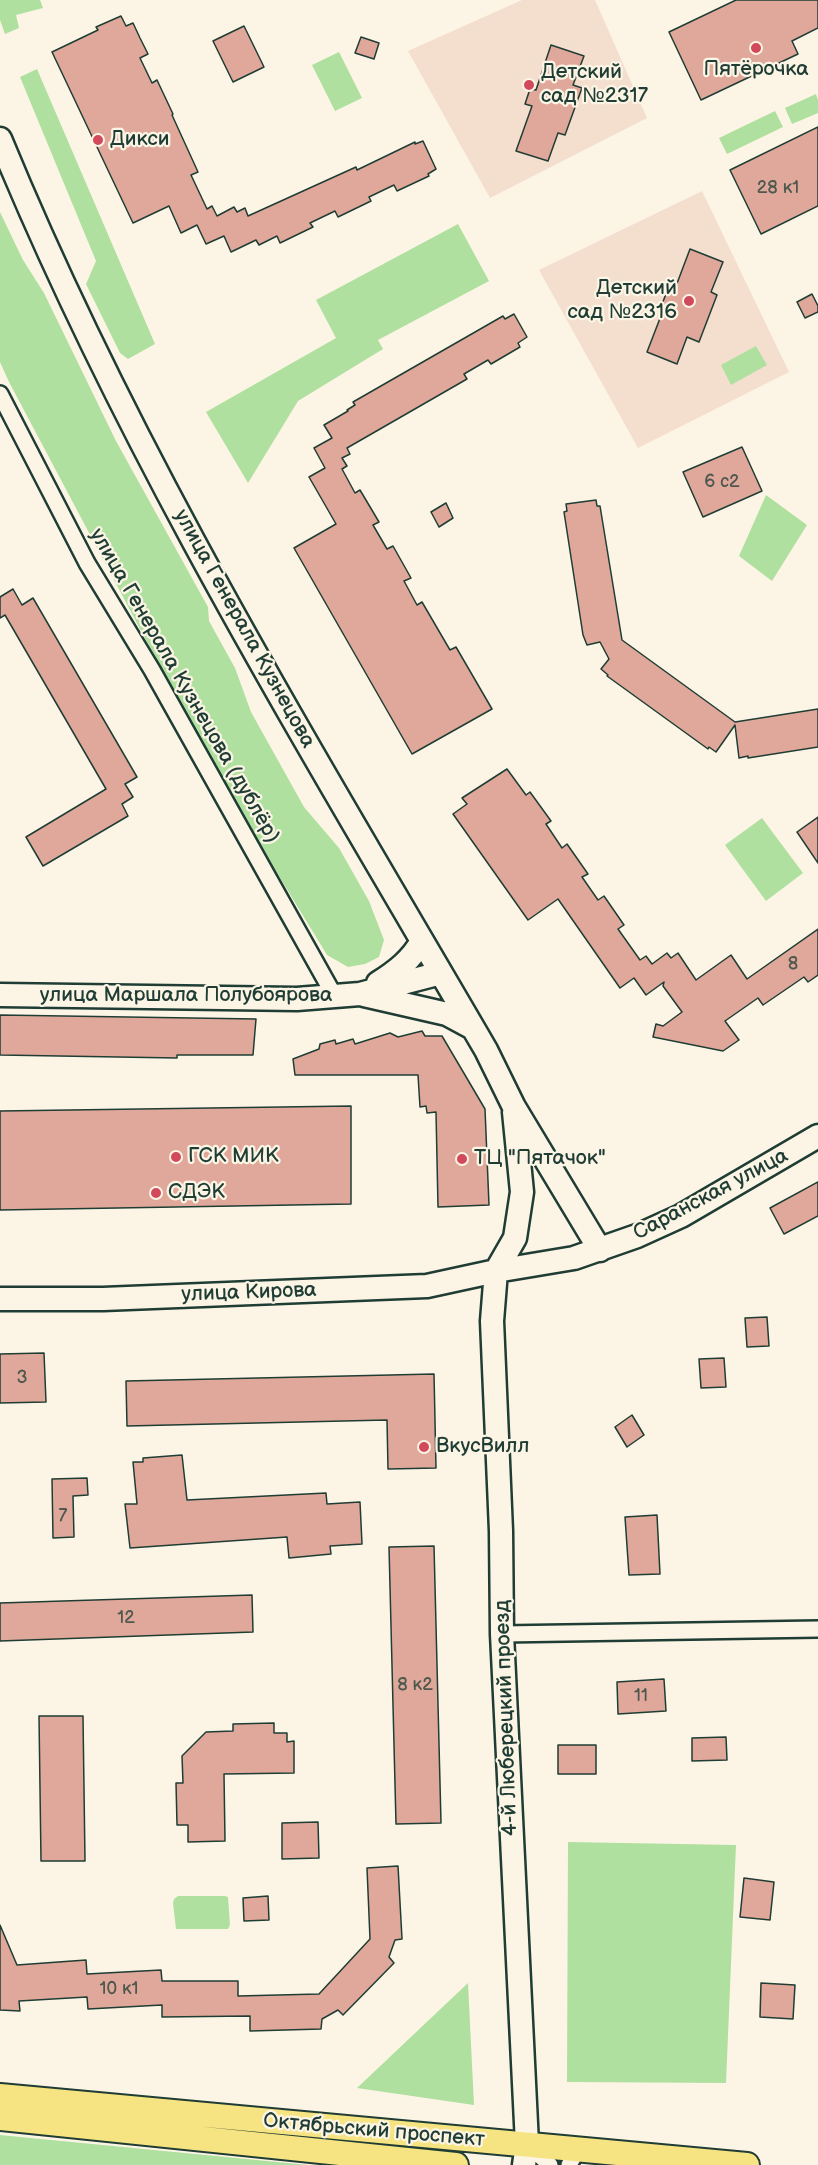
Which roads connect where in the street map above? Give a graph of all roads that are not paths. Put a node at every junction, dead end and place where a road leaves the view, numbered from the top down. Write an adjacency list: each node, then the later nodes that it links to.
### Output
1 (0, 139): 3 (main road, улица Генерала Кузнецова)
2 (0, 394): 7 (street, улица Генерала Кузнецова (дублёр))
3 (422, 941): 4 (main road, улица Генерала Кузнецова); 5 (main road)
4 (441, 973): 5 (main road, улица Маршала Полубоярова); 8 (main road, улица Генерала Кузнецова)
5 (360, 994): 7 (main road, улица Маршала Полубоярова); 8 (main road)
6 (0, 995): 7 (main road, улица Маршала Полубоярова)
7 (335, 997)
8 (473, 1028): 9 (main road, улица Генерала Кузнецова)
9 (514, 1107): 11 (main road, улица Генерала Кузнецова); 12 (main road, улица Генерала Кузнецова)
10 (818, 1136): 11 (main road, Саранская улица)
11 (600, 1250): 12 (main road, Саранская улица)
12 (496, 1271): 13 (main road, улица Кирова); 15 (main road, 4-й Люберецкий проезд)
13 (0, 1299)
14 (818, 1629): 15 (street)
15 (502, 1634): 18 (main road, 4-й Люберецкий проезд)
16 (0, 2096): 18 (main road, Октябрьский проспект)
17 (0, 2118): 20 (main road, Октябрьский проспект)
18 (525, 2154): 19 (main road, Октябрьский проспект); 21 (street)
19 (574, 2157): 22 (main road, Октябрьский проспект)
20 (456, 2165)
21 (550, 2165)
22 (747, 2165)

